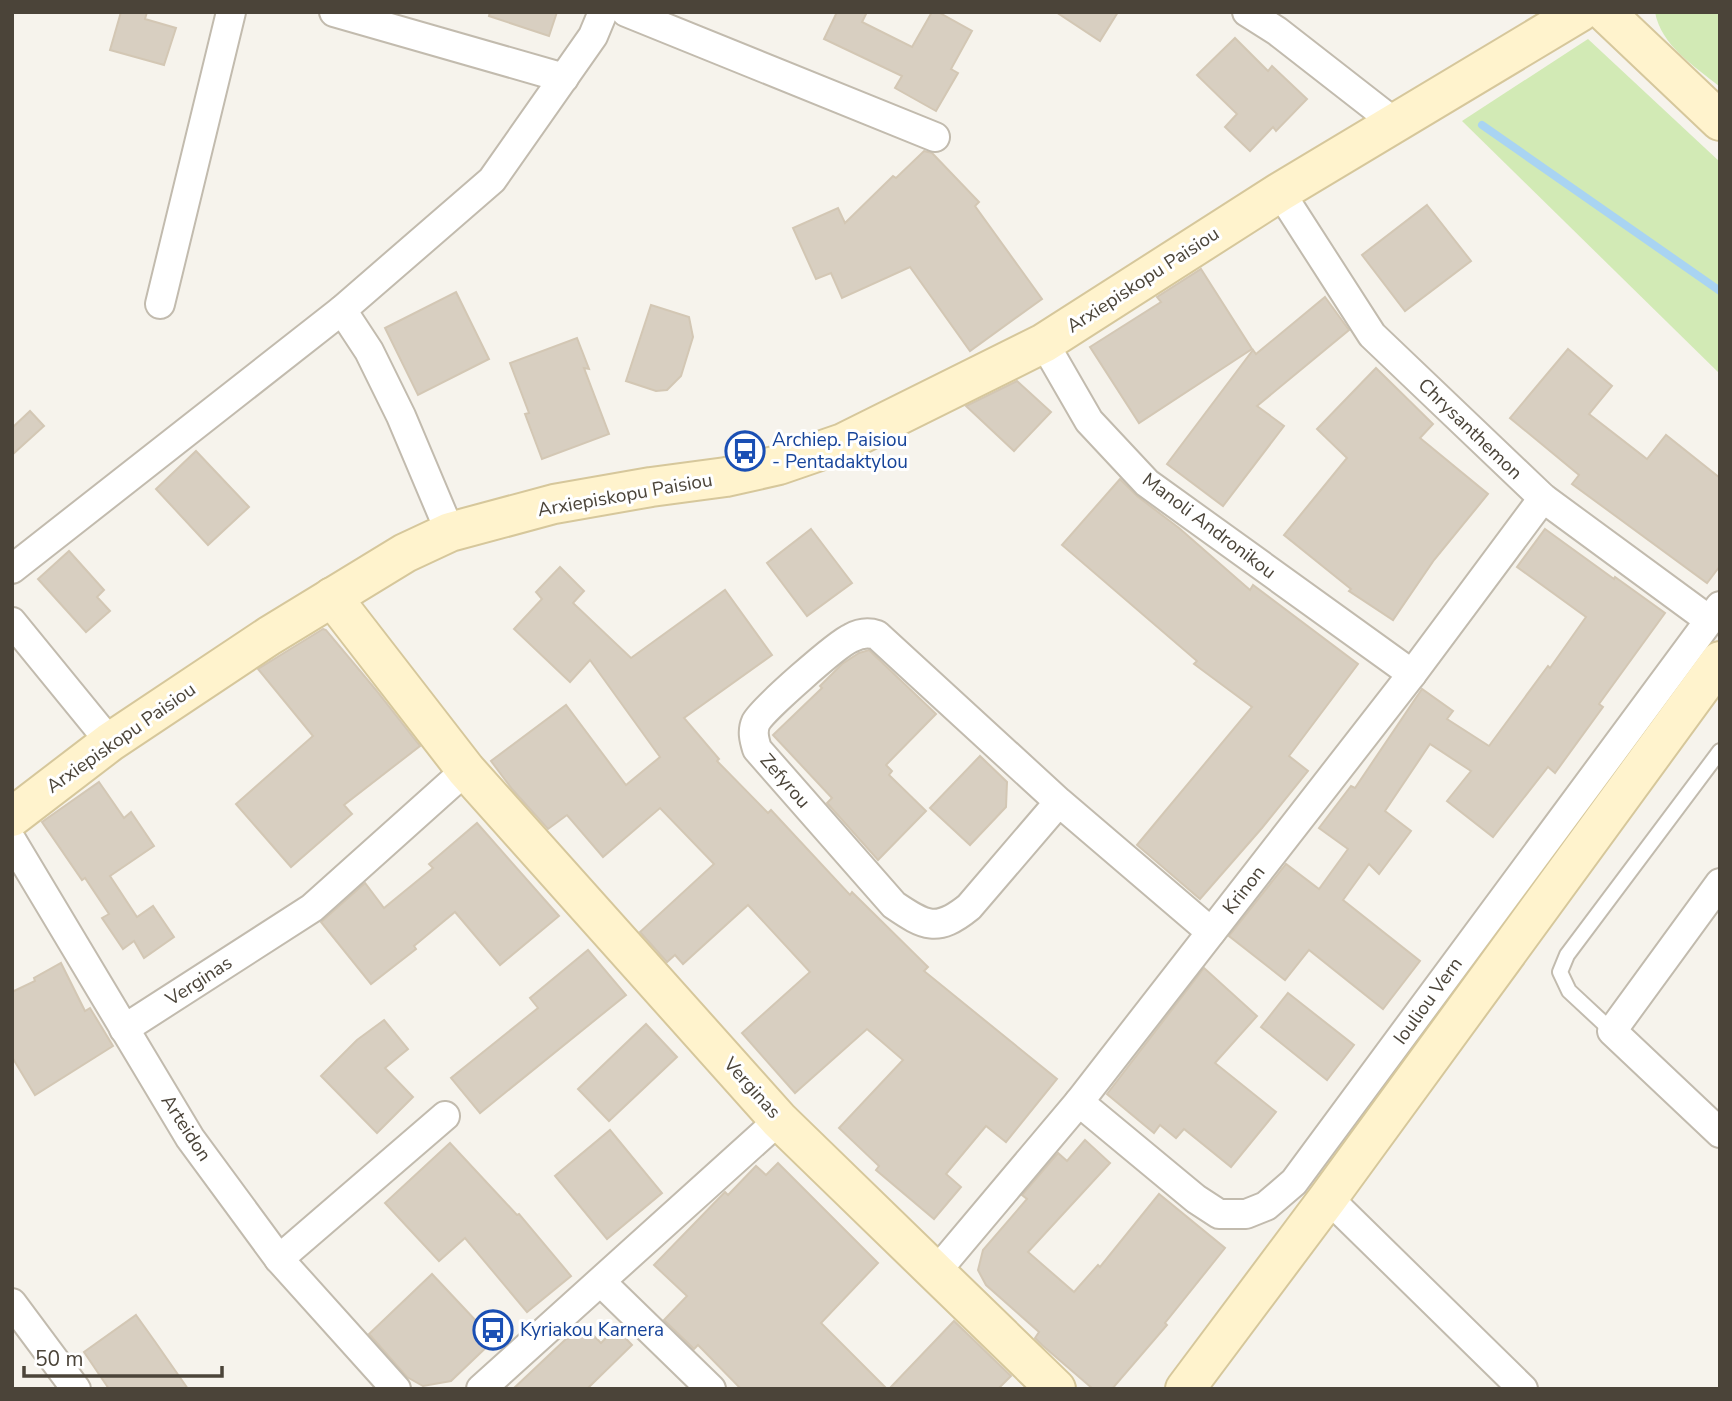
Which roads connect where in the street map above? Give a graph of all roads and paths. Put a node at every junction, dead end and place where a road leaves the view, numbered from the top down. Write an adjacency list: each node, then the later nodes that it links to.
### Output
1 (231, 12): 13 (street)
2 (334, 12): 8 (street)
3 (603, 12): 8 (street)
4 (626, 12): 11 (street)
5 (1247, 12): 10 (street)
6 (1580, 12): 10 (street, Arxiepiskopu Paisiou)
7 (1605, 12): 9 (street)
8 (564, 78): 14 (street)
9 (1720, 121)
10 (1395, 123): 12 (street, Arxiepiskopu Paisiou)
11 (935, 137)
12 (1280, 192): 15 (street, Arxiepiskopu Paisiou); 16 (street, Chrysanthemon)
13 (160, 304)
14 (342, 310): 17 (street); 18 (street)
15 (1044, 343): 17 (street, Arxiepiskopu Paisiou); 23 (street, Manoli Andronikou)
16 (1543, 498): 20 (street, Chrysanthemon); 23 (street, Krinon)
17 (450, 532): 19 (street, Arxiepiskopu Paisiou)
18 (12, 569)
19 (332, 597): 24 (street, Arxiepiskopu Paisiou); 26 (street, Verginas)
20 (1715, 613): 34 (street, Iouliou Vern)
21 (12, 622): 24 (street)
22 (1720, 661): 38 (street)
23 (1412, 674): 31 (street, Krinon)
24 (110, 742): 28 (street, Arxiepiskopu Paisiou)
25 (1720, 751): 33 (lane)
26 (467, 770): 32 (street, Verginas); 36 (street, Verginas)
27 (1059, 802): 27 (street, Zefyrou); 31 (street, Zefyrou)
28 (12, 817)
29 (12, 841): 32 (street, Arteidon)
30 (1720, 883): 33 (street)
31 (1211, 932): 34 (street, Krinon)
32 (124, 1029): 39 (street, Arteidon)
33 (1612, 1031): 37 (street)
34 (1079, 1102): 40 (street, Krinon)
35 (444, 1116): 39 (street)
36 (779, 1119): 40 (street, Verginas); 41 (street)
37 (1720, 1133)
38 (1328, 1198): 48 (street); 49 (street)
39 (278, 1259): 44 (street, Arteidon)
40 (935, 1273): 47 (street, Verginas)
41 (601, 1282): 45 (street); 46 (street)
42 (16, 1319): 43 (street)
43 (76, 1389)
44 (396, 1389)
45 (481, 1389)
46 (711, 1389)
47 (1056, 1389)
48 (1185, 1389)
49 (1524, 1389)

